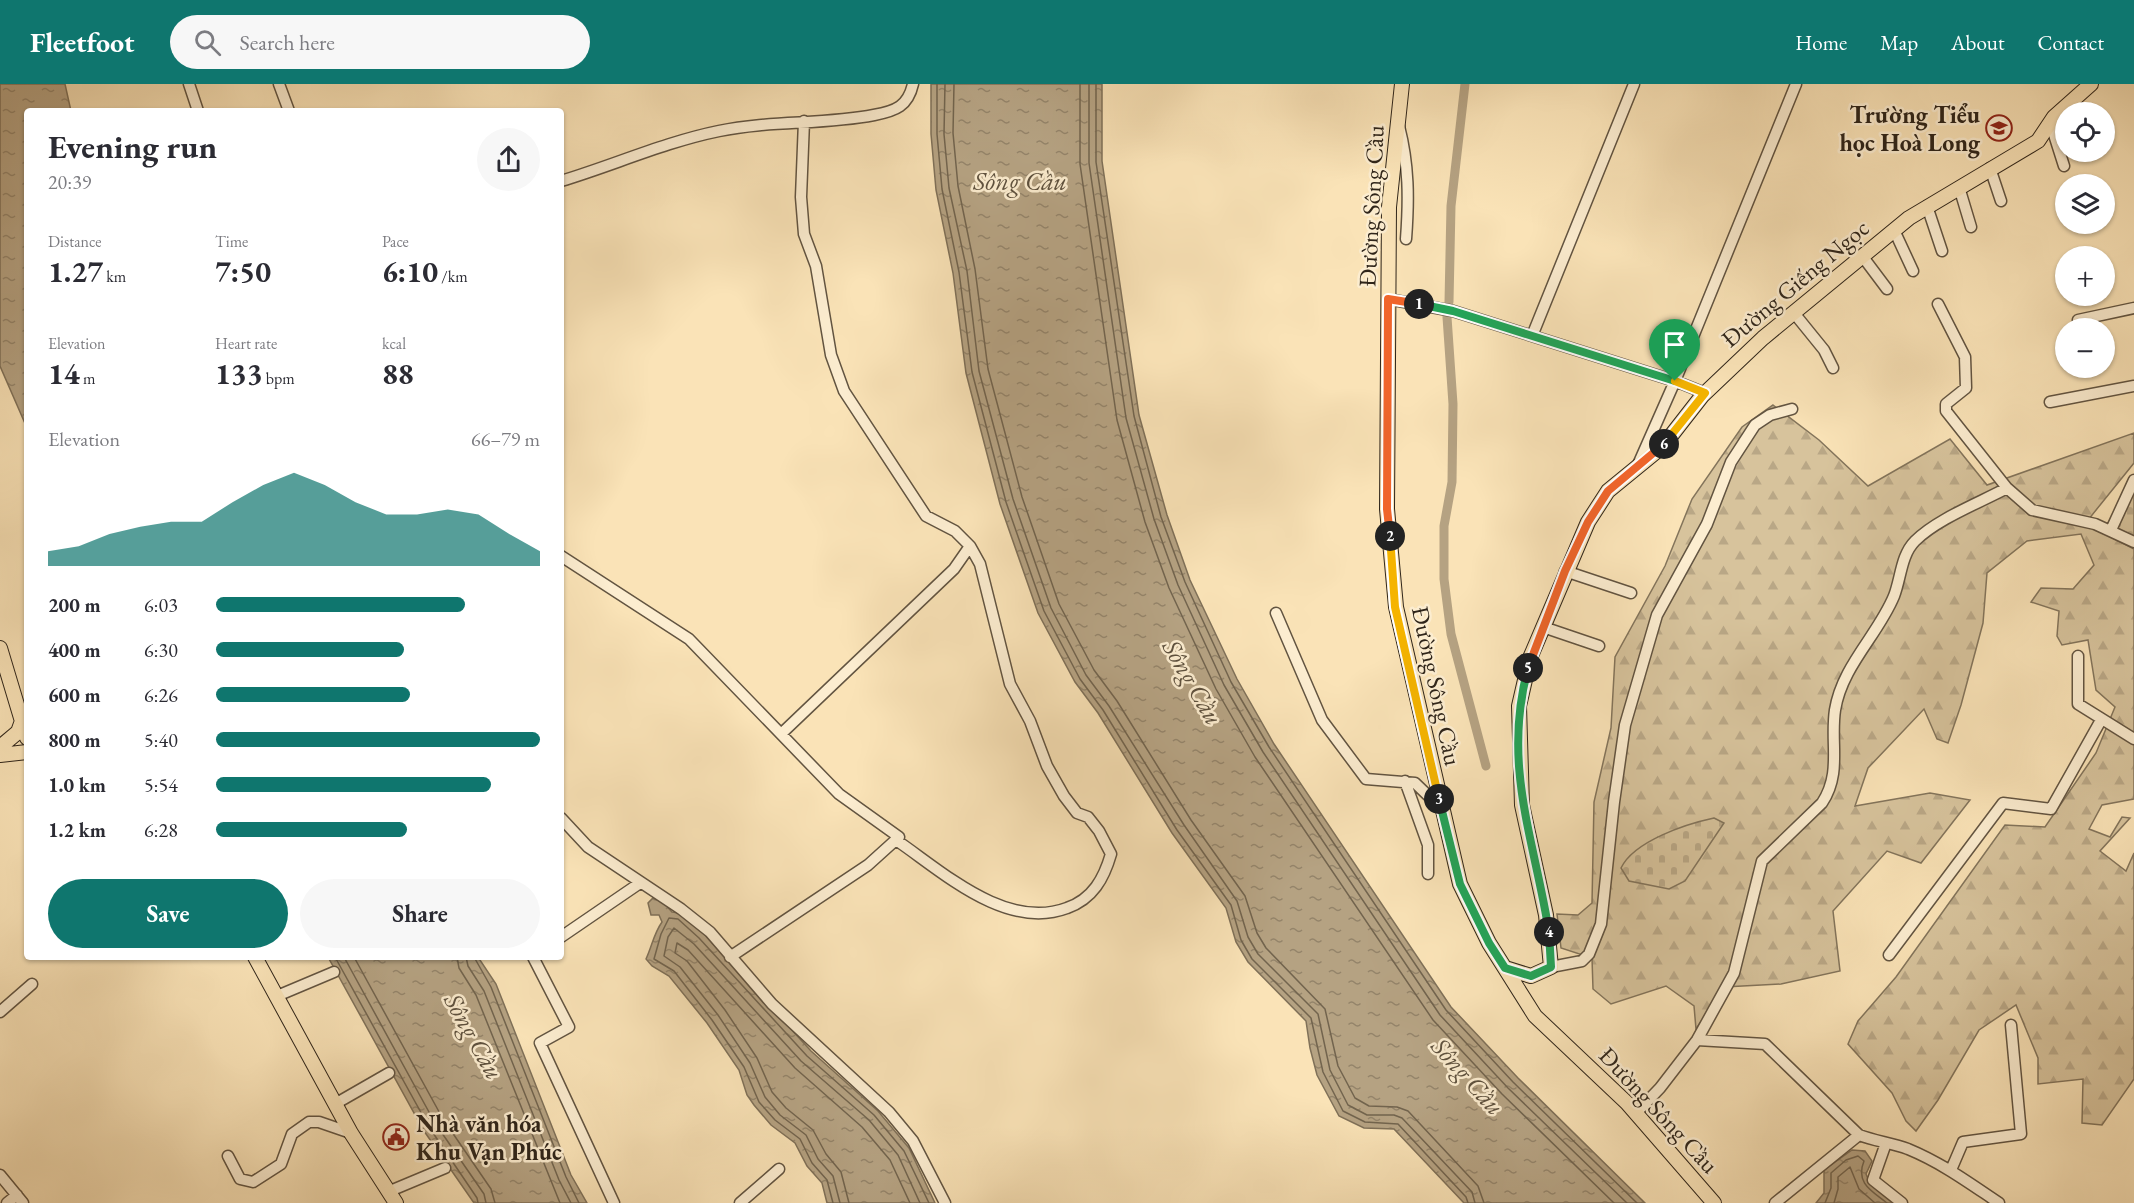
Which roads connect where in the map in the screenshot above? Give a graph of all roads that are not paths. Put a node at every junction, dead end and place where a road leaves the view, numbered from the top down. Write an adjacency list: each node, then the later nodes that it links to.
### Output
1 (189, 84): 8 (street)
2 (279, 84): 9 (street)
3 (913, 84): 11 (street)
4 (1402, 84): 10 (main road, Đường Sông Cầu)
5 (1634, 84): 31 (street)
6 (1796, 84): 33 (street)
7 (2091, 84): 12 (main road, Đường Giếng Ngọc)
8 (197, 108)
9 (288, 108)
10 (1398, 120): 21 (street); 26 (main road, Đường Sông Cầu)
11 (804, 121): 15 (street); 43 (street)
12 (2050, 122): 13 (street); 14 (main road, Đường Giếng Ngọc)
13 (2064, 166)
14 (1990, 168): 16 (main road, Đường Giếng Ngọc); 17 (street)
15 (564, 180)
16 (1959, 187): 18 (main road, Đường Giếng Ngọc); 19 (street)
17 (2001, 201)
18 (1927, 207): 20 (main road, Đường Giếng Ngọc); 22 (street)
19 (1971, 226)
20 (1894, 230): 23 (main road, Đường Giếng Ngọc); 24 (street)
21 (1406, 239)
22 (1942, 251)
23 (1863, 257): 25 (street); 29 (main road, Đường Giếng Ngọc)
24 (1913, 271)
25 (1887, 289)
26 (1388, 299): 31 (street); 61 (main road, Đường Sông Cầu)
27 (1938, 303): 40 (street)
28 (2134, 308): 30 (street)
29 (1794, 313): 32 (street); 35 (main road, Đường Giếng Ngọc)
30 (2087, 318)
31 (1532, 336): 33 (street)
32 (1833, 368)
33 (1675, 381): 35 (street); 38 (street)
34 (2134, 386): 36 (street)
35 (1705, 393): 38 (main road, Đường Giếng Ngọc)
36 (2050, 402)
37 (1792, 409): 71 (street)
38 (1637, 467): 45 (main road, Đường Giếng Ngọc)
39 (2134, 480): 41 (street)
40 (2007, 488): 41 (street); 78 (street)
41 (2111, 530): 42 (street)
42 (2134, 542)
43 (970, 546): 55 (street); 63 (street)
44 (564, 558): 55 (street)
45 (1565, 571): 46 (street); 48 (main road, Đường Giếng Ngọc)
46 (1631, 593)
47 (1276, 613): 60 (street)
48 (1543, 627): 49 (street); 71 (main road, Đường Giếng Ngọc)
49 (1599, 646)
50 (0, 648): 53 (main road)
51 (2078, 656): 52 (street)
52 (2102, 720): 56 (street); 67 (street)
53 (22, 721): 54 (main road); 57 (main road)
54 (24, 728)
55 (781, 734): 63 (street)
56 (2134, 739)
57 (0, 747)
58 (24, 752): 59 (main road)
59 (0, 755)
60 (1405, 781): 61 (street); 64 (street)
61 (1442, 809): 72 (main road, Đường Sông Cầu)
62 (564, 821): 65 (street)
63 (896, 840): 68 (street)
64 (1428, 874)
65 (640, 883): 66 (street); 68 (street)
66 (564, 935)
67 (1889, 955)
68 (730, 957): 95 (street)
69 (257, 960): 75 (main road)
70 (532, 960): 93 (street)
71 (1551, 967): 72 (main road)
72 (1505, 968): 81 (main road, Đường Sông Cầu)
73 (334, 972): 75 (street)
74 (32, 984): 76 (street)
75 (277, 996): 80 (main road)
76 (0, 1012)
77 (2012, 1025): 88 (street)
78 (1697, 1040): 81 (street); 83 (street)
79 (389, 1073): 80 (street)
80 (335, 1104): 82 (main road)
81 (1636, 1113): 96 (main road, Đường Sông Cầu)
82 (351, 1132): 85 (street); 90 (main road)
83 (1858, 1135): 84 (street); 97 (street)
84 (1886, 1143): 88 (street); 98 (street)
85 (228, 1156)
86 (445, 1168): 90 (street)
87 (779, 1169): 94 (street)
88 (1951, 1170): 99 (street)
89 (0, 1175): 91 (street)
90 (393, 1197)
91 (20, 1199): 92 (street)
92 (8, 1203)
93 (614, 1203)
94 (740, 1203)
95 (945, 1203)
96 (1714, 1203)
97 (1775, 1203)
98 (1902, 1203)
99 (2000, 1203)

